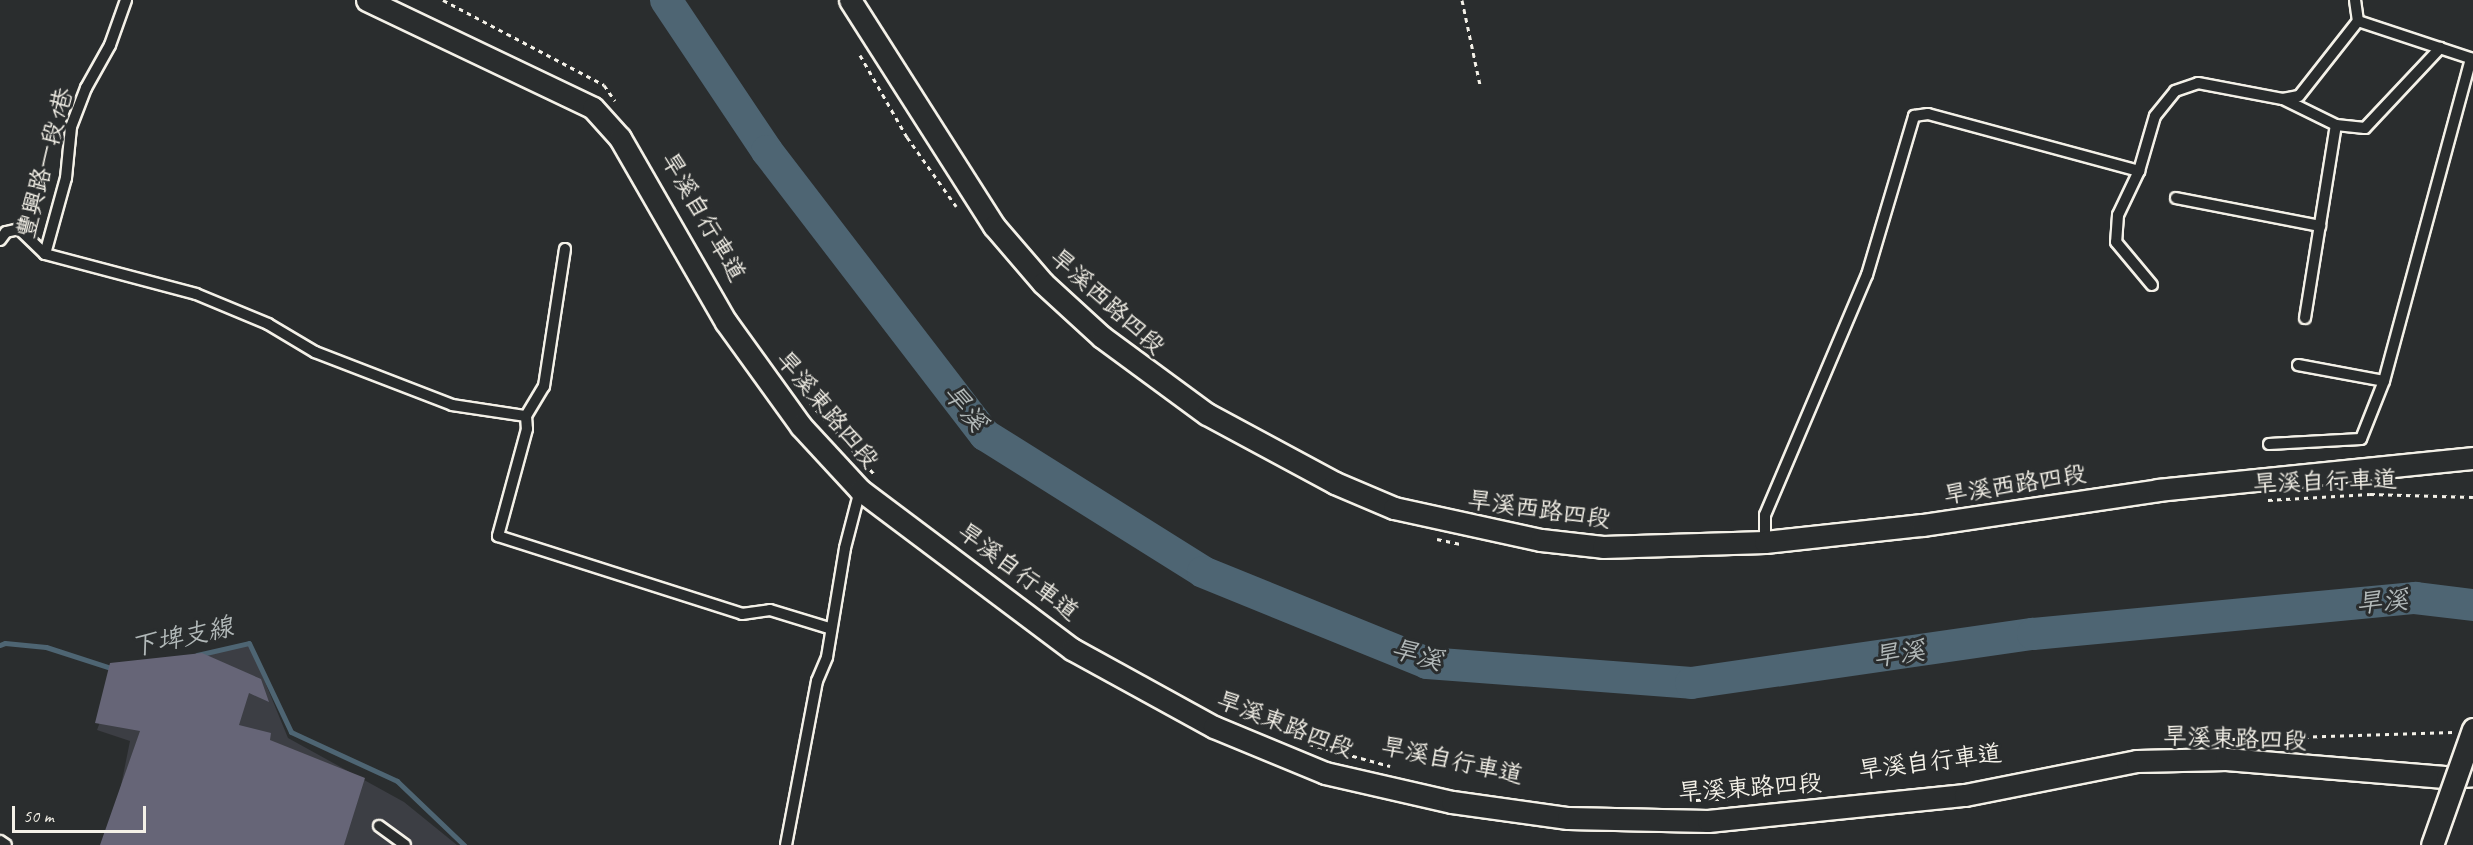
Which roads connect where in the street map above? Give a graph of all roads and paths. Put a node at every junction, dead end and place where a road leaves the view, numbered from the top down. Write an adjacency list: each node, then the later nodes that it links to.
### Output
1 (126, 0): 21 (lane, 豐興路一段1巷)
2 (367, 0): 31 (street, 旱溪東路四段)
3 (442, 0): 13 (path)
4 (850, 0): 35 (street, 旱溪西路四段)
5 (1462, 0): 11 (path)
6 (2355, 0): 7 (lane)
7 (2358, 21): 8 (lane); 12 (lane)
8 (2440, 48): 10 (lane); 14 (lane)
9 (857, 49): 17 (path)
10 (2472, 59): 25 (lane)
11 (1480, 85)
12 (2283, 99): 14 (lane); 15 (lane)
13 (616, 103)
14 (2336, 124): 18 (lane)
15 (2139, 171): 22 (lane); 35 (lane)
16 (2176, 198): 18 (lane)
17 (959, 210)
18 (2320, 226): 23 (lane)
19 (0, 240): 21 (lane, 豐興路一段1巷)
20 (565, 249): 27 (lane)
21 (45, 254): 27 (lane)
22 (2152, 285)
23 (2305, 318)
24 (2298, 365): 25 (lane)
25 (2384, 381): 28 (lane)
26 (808, 400): 30 (path)
27 (526, 417): 37 (lane)
28 (2269, 444)
29 (2473, 458): 35 (street, 旱溪西路四段)
30 (877, 477)
31 (860, 490): 37 (lane); 42 (street, 旱溪東路四段)
32 (2473, 496): 33 (path, 旱溪自行車道)
33 (2263, 500)
34 (1434, 538): 36 (path)
35 (1765, 542)
36 (1468, 546)
37 (830, 628): 49 (lane)
38 (2467, 730): 39 (path); 50 (street, bridge)
39 (2225, 739)
40 (1307, 743): 41 (path, 旱溪自行車道)
41 (1397, 768)
42 (2473, 776)
43 (1738, 797): 44 (path)
44 (1691, 800)
45 (379, 826): 48 (lane)
46 (0, 841): 47 (lane)
47 (6, 845)
48 (405, 845)
49 (786, 845)
50 (2432, 845)

